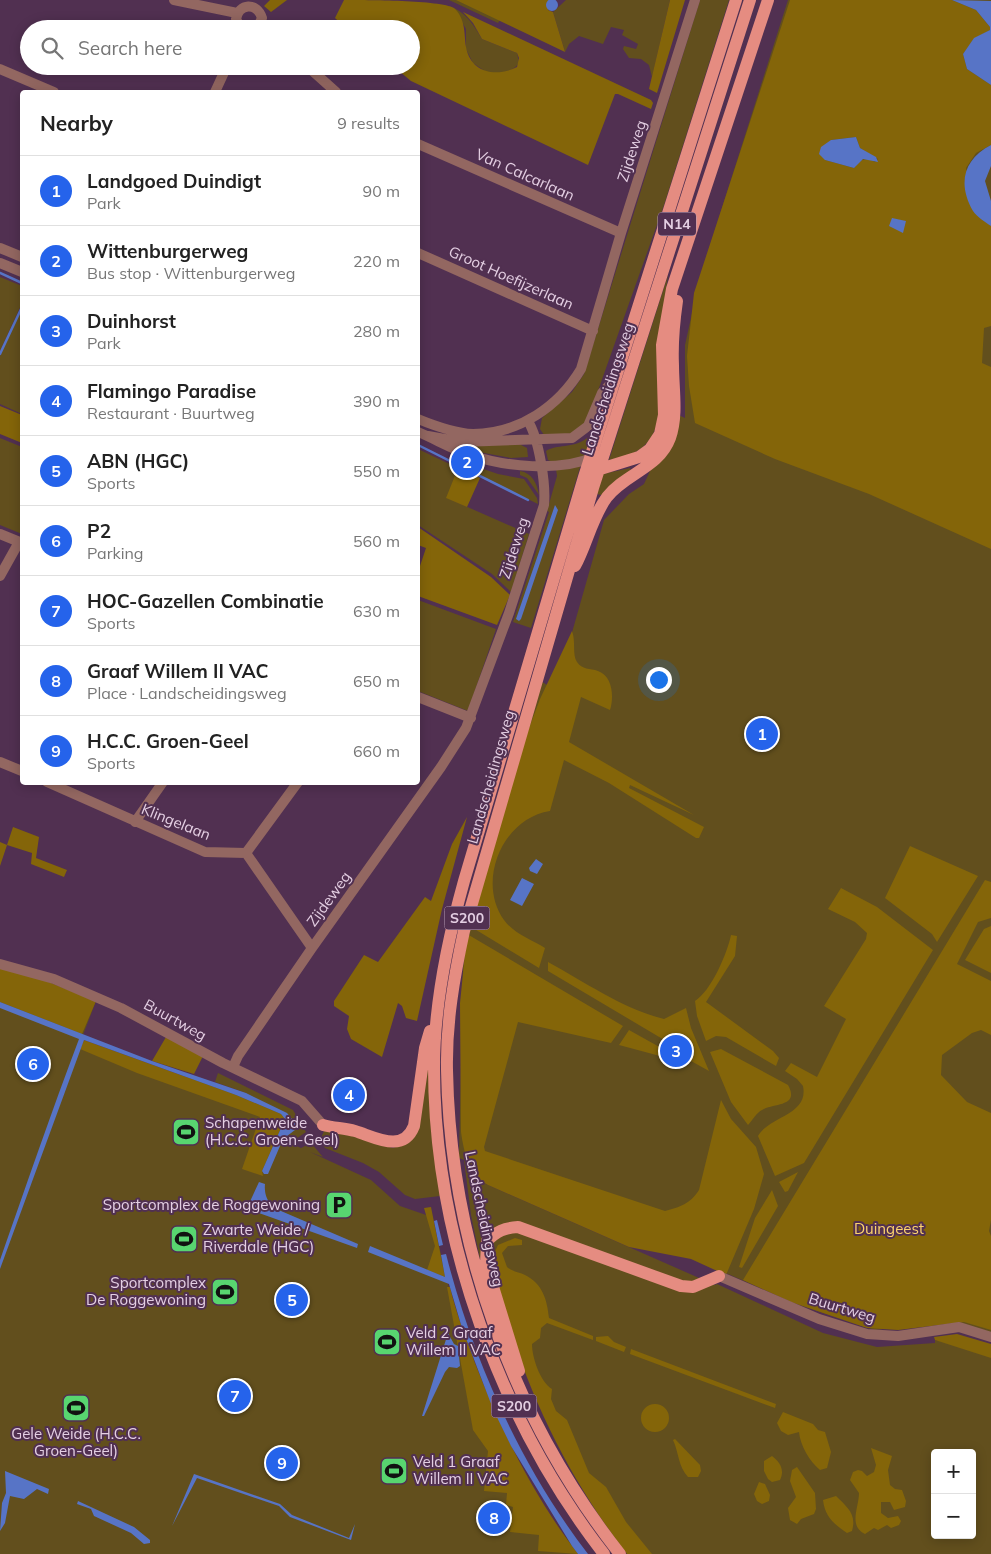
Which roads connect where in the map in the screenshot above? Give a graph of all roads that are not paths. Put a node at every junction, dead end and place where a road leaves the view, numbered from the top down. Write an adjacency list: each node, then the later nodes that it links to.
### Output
1 (174, 0): 6 (street)
2 (695, 0): 16 (street, Zijdeweg)
3 (736, 0): 24 (main road, Landscheidingsweg / N14)
4 (750, 0): 30 (main road, Landscheidingsweg / N14)
5 (768, 0): 18 (main road, N14)
6 (237, 13): 7 (street); 8 (street)
7 (236, 20)
8 (261, 20)
9 (0, 68): 12 (street)
10 (223, 75): 13 (street)
11 (317, 75): 14 (street)
12 (50, 90)
13 (216, 90)
14 (334, 90)
15 (420, 145): 16 (street, Van Calcarlaan)
16 (621, 233): 23 (street, Zijdeweg)
17 (0, 248): 20 (street)
18 (686, 251): 33 (main road, N14); 39 (main road, N14)
19 (420, 254): 23 (street, Groot Hoefijzerlaan)
20 (20, 256)
21 (0, 263): 22 (street)
22 (20, 271)
23 (593, 331): 26 (street, Zijdeweg)
24 (614, 380): 29 (street); 31 (main road, Landscheidingsweg / N14)
25 (420, 419): 26 (street)
26 (528, 421): 29 (street, Zijdeweg)
27 (420, 433): 28 (street)
28 (428, 436): 29 (street); 32 (street)
29 (536, 440): 32 (street, Zijdeweg)
30 (606, 449): 31 (street); 33 (main road, Landscheidingsweg / N14)
31 (589, 459): 32 (street); 34 (main road, Landscheidingsweg / N14)
32 (540, 466): 42 (street, Zijdeweg)
33 (599, 468): 34 (main road, N14); 39 (main road, Landscheidingsweg / N14)
34 (584, 477): 40 (main road, Landscheidingsweg / N14)
35 (0, 534): 36 (street)
36 (20, 542)
37 (20, 544): 38 (street)
38 (0, 576)
39 (564, 586): 40 (main road, Landscheidingsweg / N14)
40 (543, 632): 52 (main road, Landscheidingsweg / S200); 57 (main road, Landscheidingsweg / S200)
41 (420, 698): 42 (street)
42 (471, 718): 50 (street, Zijdeweg)
43 (0, 762): 44 (street)
44 (20, 771)
45 (54, 785): 48 (street, Klingelaan)
46 (161, 785): 48 (street)
47 (296, 785): 49 (street)
48 (134, 822): 49 (street, Klingelaan)
49 (246, 853): 50 (street)
50 (312, 948): 53 (street, Zijdeweg)
51 (0, 964): 53 (street, Buurtweg)
52 (438, 1007): 54 (main road); 58 (main road, Landscheidingsweg / S200)
53 (233, 1067): 54 (street, Buurtweg)
54 (324, 1125)
55 (719, 1276): 56 (street, Buurtweg); 57 (main road)
56 (991, 1337)
57 (522, 1393): 59 (main road, Landscheidingsweg / S200)
58 (604, 1554)
59 (620, 1554)

